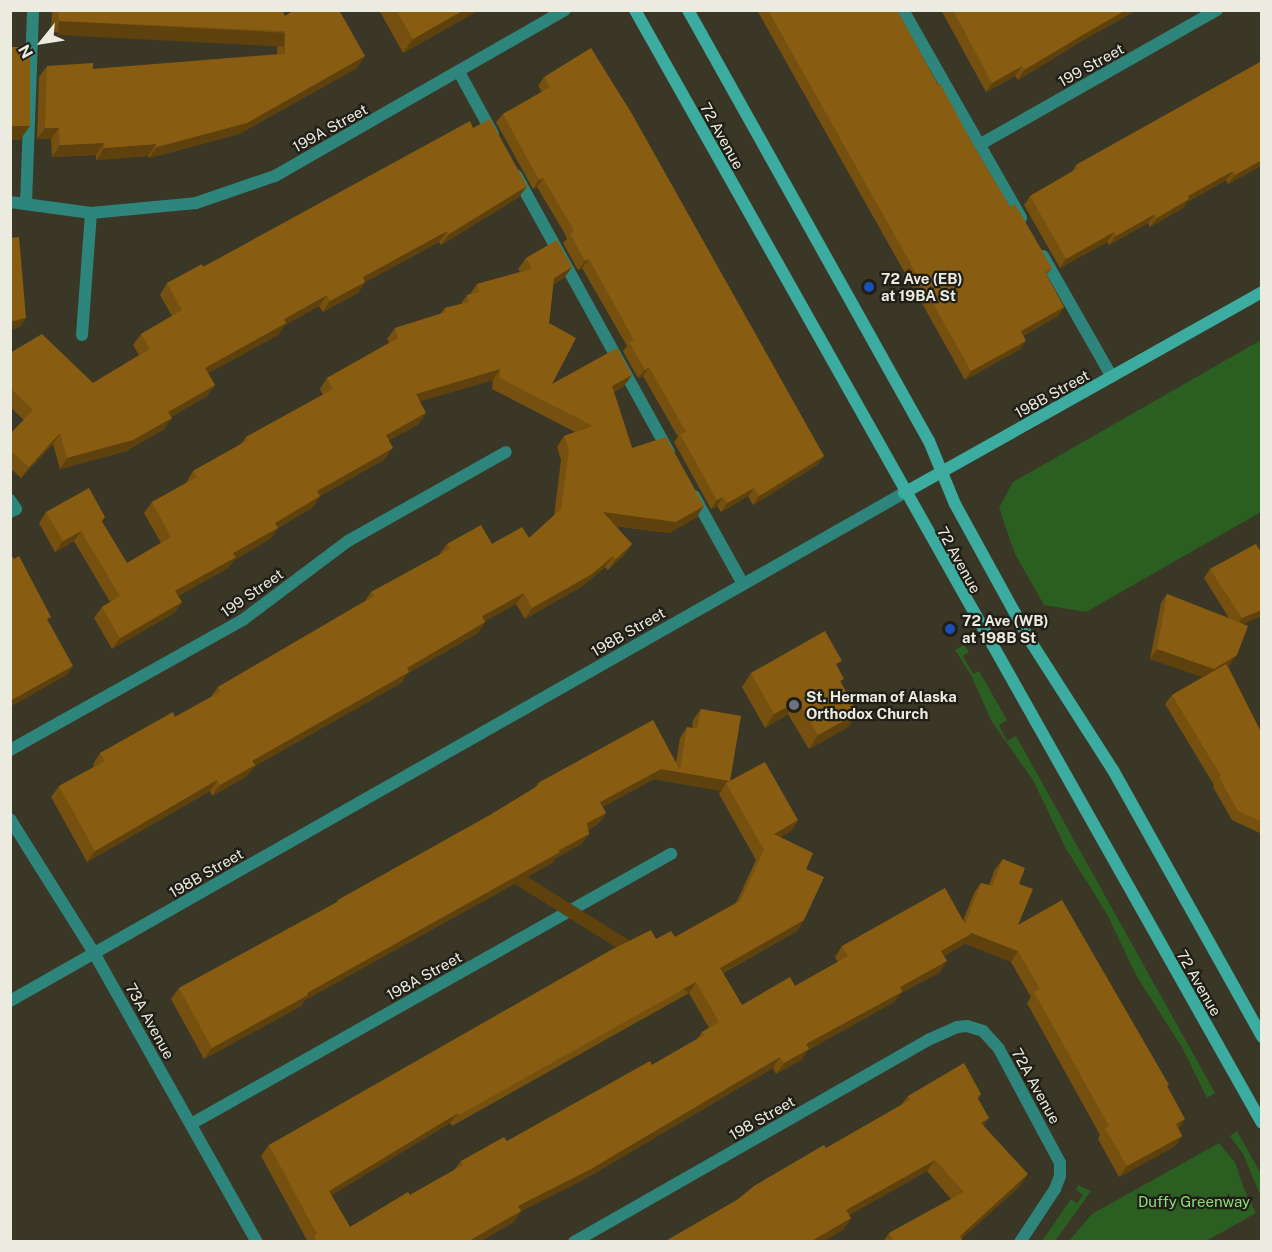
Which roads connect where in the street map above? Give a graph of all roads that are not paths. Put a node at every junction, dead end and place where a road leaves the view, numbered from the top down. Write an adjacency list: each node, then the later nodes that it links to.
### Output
1 (33, 10): 12 (street)
2 (565, 10): 7 (street, 199A Street)
3 (634, 10): 21 (main road, 72 Avenue)
4 (688, 10): 19 (main road, 72 Avenue)
5 (903, 10): 8 (street)
6 (1217, 10): 8 (street, 199 Street)
7 (459, 72): 9 (street); 13 (street, 199A Street)
8 (979, 145): 16 (street)
9 (501, 147)
10 (512, 168): 18 (street)
11 (10, 202): 12 (street, 199A Street)
12 (26, 203): 13 (street, 199A Street)
13 (91, 213): 15 (street)
14 (1262, 292): 16 (main road, 198B Street)
15 (82, 334)
16 (1112, 377): 19 (main road, 198B Street)
17 (506, 452): 25 (street, 199 Street)
18 (677, 466)
19 (942, 472): 21 (main road, 198B Street); 31 (main road, 72 Avenue)
20 (689, 487): 24 (street)
21 (904, 493): 24 (street, 198B Street); 32 (main road, 72 Avenue)
22 (10, 500): 23 (street)
23 (10, 512)
24 (743, 584): 28 (street, 198B Street)
25 (10, 750)
26 (10, 819): 28 (street, 73A Avenue)
27 (671, 854): 33 (street, 198A Street)
28 (94, 953): 29 (street, 198B Street); 33 (street, 73A Avenue)
29 (10, 1001)
30 (967, 1026): 35 (street, 198 Street); 36 (street, 72A Avenue)
31 (1262, 1037)
32 (1262, 1123)
33 (191, 1124): 34 (street, 73A Avenue)
34 (257, 1242)
35 (574, 1242)
36 (1020, 1242)

